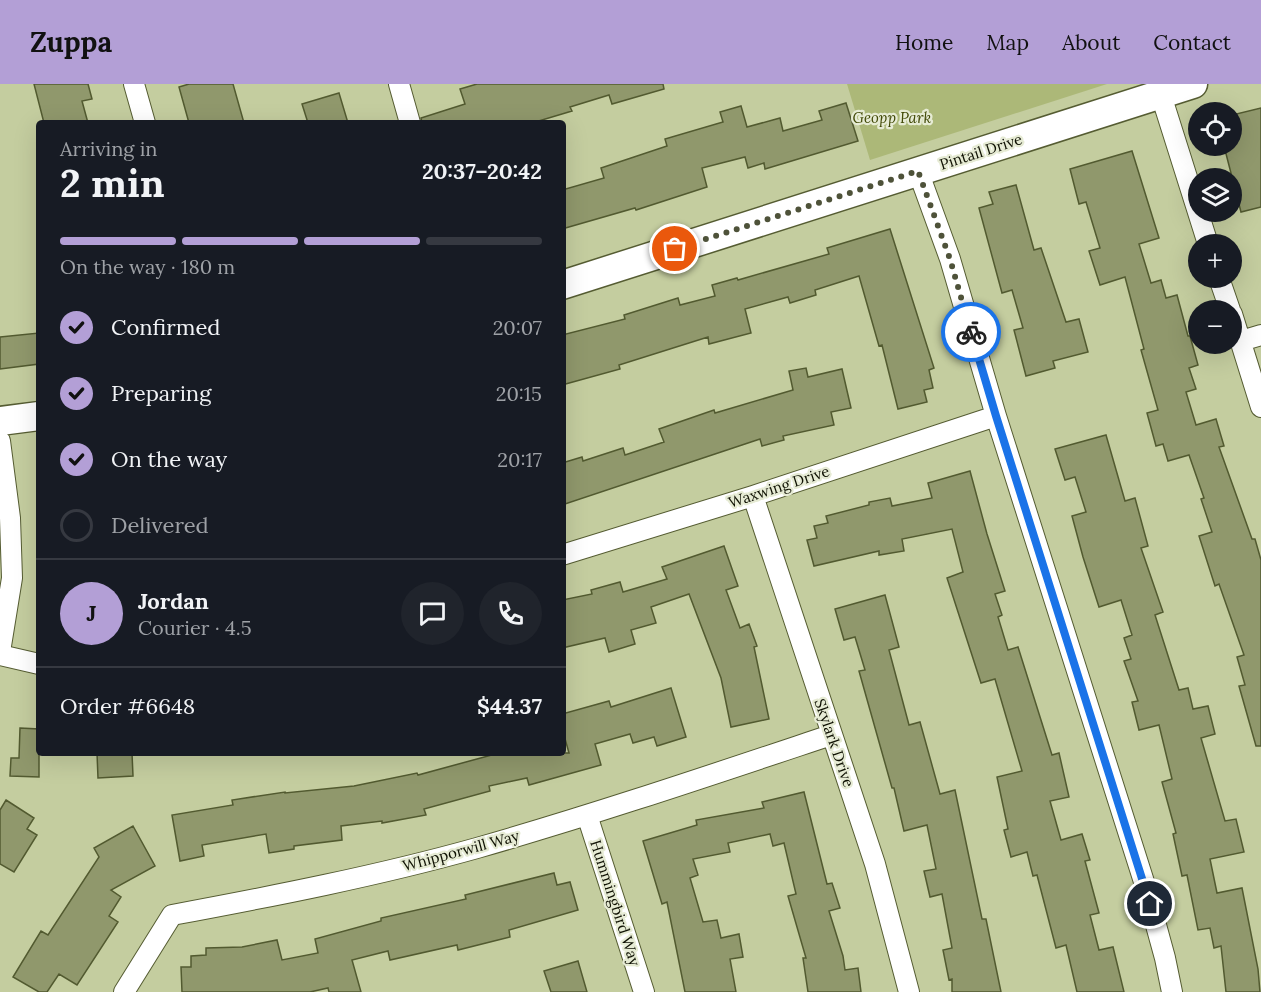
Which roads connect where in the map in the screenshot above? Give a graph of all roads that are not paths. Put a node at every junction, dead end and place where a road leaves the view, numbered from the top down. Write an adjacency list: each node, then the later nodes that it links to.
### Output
1 (134, 84): 5 (street)
2 (399, 84): 6 (street)
3 (1193, 84): 4 (street, Pintail Drive)
4 (1161, 94): 7 (street, Pintail Drive); 8 (street)
5 (144, 120)
6 (409, 120)
7 (918, 171): 9 (street, Pintail Drive); 15 (street)
8 (1205, 234)
9 (566, 284)
10 (1261, 335): 11 (street)
11 (1242, 341)
12 (1242, 344): 13 (street)
13 (1261, 407)
14 (36, 416): 16 (street)
15 (996, 416): 18 (street, Waxwing Drive); 27 (street)
16 (0, 421)
17 (0, 441): 20 (street)
18 (753, 496): 19 (street, Waxwing Drive); 22 (street, Skylark Drive)
19 (566, 554)
20 (0, 653): 21 (street)
21 (36, 662)
22 (831, 735): 23 (street, Whipporwill Way); 26 (street, Skylark Drive)
23 (587, 815): 24 (street, Whipporwill Way); 25 (street, Hummingbird Way)
24 (124, 992)
25 (644, 992)
26 (909, 992)
27 (1172, 992)

